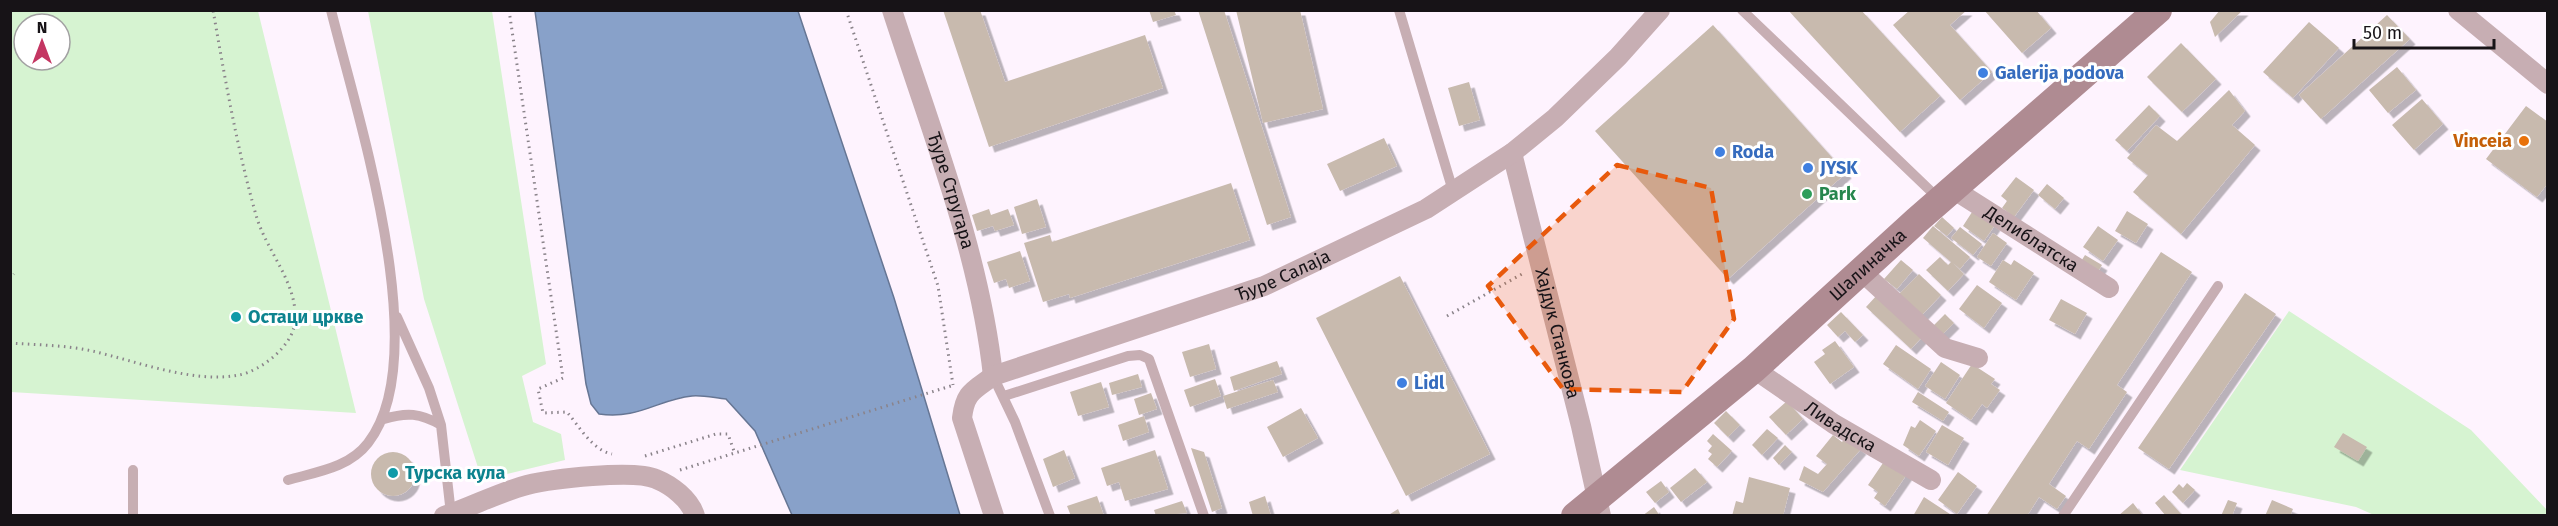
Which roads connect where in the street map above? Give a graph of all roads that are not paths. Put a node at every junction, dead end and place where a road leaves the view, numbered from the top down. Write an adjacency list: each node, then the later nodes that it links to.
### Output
1 (331, 10): 15 (lane)
2 (892, 10): 18 (street, Ђуре Стругара)
3 (1399, 10): 10 (lane)
4 (1660, 10): 9 (street, Ђуре Салаја)
5 (1742, 10): 11 (lane)
6 (2158, 10): 11 (main road, Шалиначка)
7 (2458, 10): 8 (street)
8 (2547, 84)
9 (1512, 153): 10 (street, Ђуре Салаја); 25 (street, Хајдук Станкова)
10 (1453, 191): 18 (street, Ђуре Салаја)
11 (1947, 195): 12 (main road, Шалиначка); 14 (street, Делиблатска)
12 (1860, 271): 16 (street); 17 (main road, Шалиначка)
13 (2218, 286): 32 (lane)
14 (2109, 288)
15 (395, 312): 20 (lane); 21 (lane)
16 (1978, 358)
17 (1754, 369): 24 (street, Ливадска); 25 (main road, Шалиначка)
18 (993, 376): 19 (lane); 29 (street, Ђуре Салаја)
19 (1004, 396): 30 (lane); 31 (lane)
20 (384, 419): 21 (lane); 23 (lane)
21 (441, 425): 26 (lane)
22 (133, 470): 27 (lane)
23 (288, 480)
24 (1931, 480)
25 (1590, 510)
26 (448, 514): 28 (street)
27 (133, 516)
28 (695, 516)
29 (994, 516)
30 (1050, 516)
31 (1204, 516)
32 (2063, 516)

